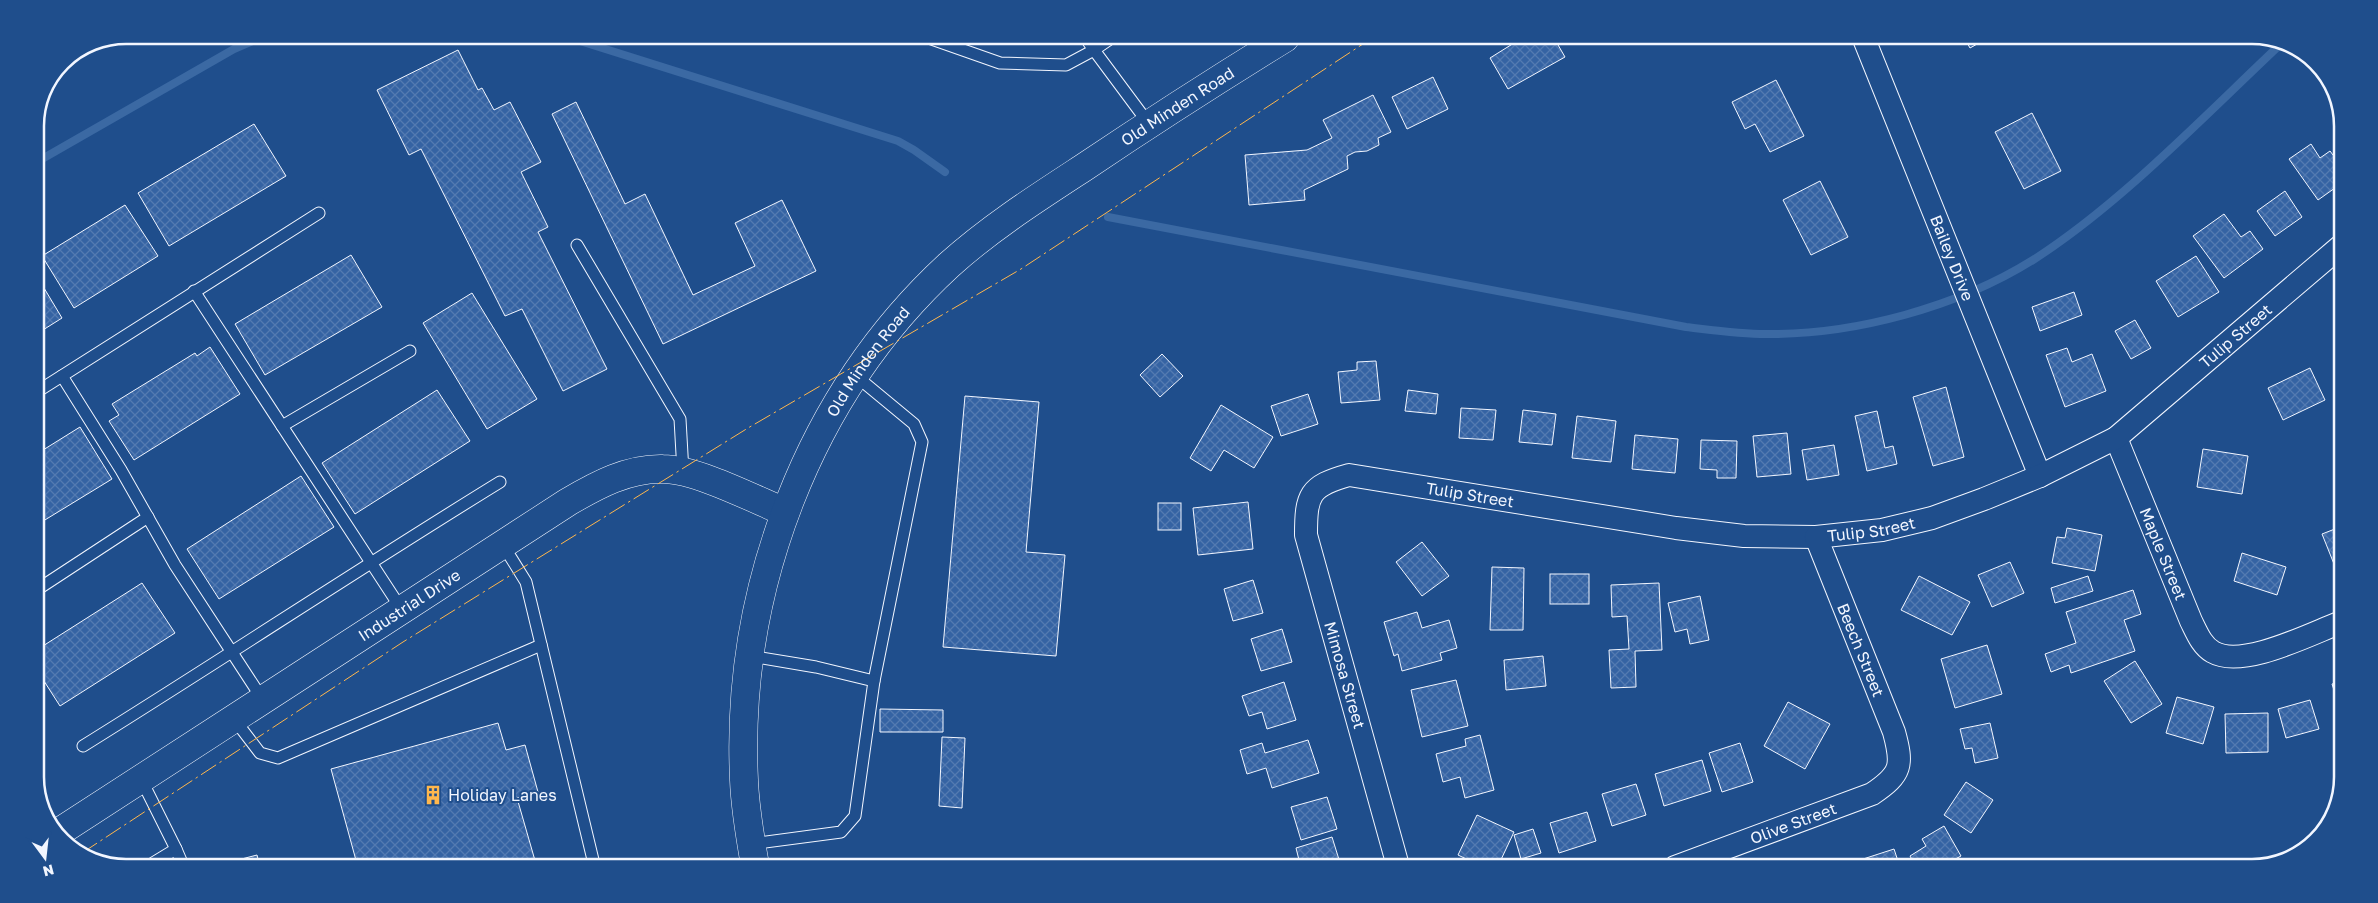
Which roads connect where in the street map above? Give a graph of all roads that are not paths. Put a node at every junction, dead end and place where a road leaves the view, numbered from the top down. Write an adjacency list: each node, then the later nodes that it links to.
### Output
1 (946, 44): 6 (lane)
2 (1090, 44): 6 (lane)
3 (1103, 44): 6 (lane)
4 (1276, 44): 7 (main road, Old Minden Road)
5 (1866, 44): 19 (street, Bailey Drive)
6 (1094, 50): 7 (lane)
7 (1149, 124): 14 (main road, Old Minden Road)
8 (319, 213): 11 (lane)
9 (577, 245): 18 (lane)
10 (2334, 251): 17 (street, Tulip Street)
11 (194, 291): 13 (lane); 16 (lane)
12 (410, 350): 16 (lane)
13 (62, 376): 15 (lane); 23 (lane)
14 (856, 376): 22 (main road, Old Minden Road); 33 (lane)
15 (44, 387)
16 (282, 426): 26 (lane)
17 (2116, 438): 19 (street, Tulip Street); 29 (street, Maple Street)
18 (683, 472): 22 (main road, Industrial Drive); 25 (main road, Industrial Drive)
19 (2040, 476): 24 (street, Tulip Street)
20 (500, 482): 26 (lane)
21 (1318, 486): 24 (street, Tulip Street); 45 (street, Mimosa Street)
22 (785, 512): 32 (main road, Old Minden Road)
23 (148, 517): 27 (lane); 31 (lane)
24 (1816, 537): 37 (street, Beech Street)
25 (503, 545): 28 (main road, Industrial Drive); 30 (lane)
26 (370, 561): 28 (lane); 31 (lane)
27 (44, 585)
28 (402, 610): 34 (main road, Industrial Drive)
29 (2334, 625)
30 (541, 645): 35 (lane); 44 (lane)
31 (233, 653): 34 (lane); 36 (lane)
32 (750, 656): 33 (lane); 41 (main road, Old Minden Road)
33 (874, 681): 41 (lane)
34 (264, 700): 35 (main road, Industrial Drive)
35 (234, 719): 38 (main road, Industrial Drive)
36 (83, 746)
37 (1900, 765): 46 (street, Olive Street)
38 (141, 779): 39 (main road, Industrial Drive); 40 (lane)
39 (63, 829)
40 (176, 849): 42 (lane); 43 (lane)
41 (753, 854)
42 (160, 859)
43 (180, 859)
44 (593, 859)
45 (1396, 859)
46 (1697, 859)

